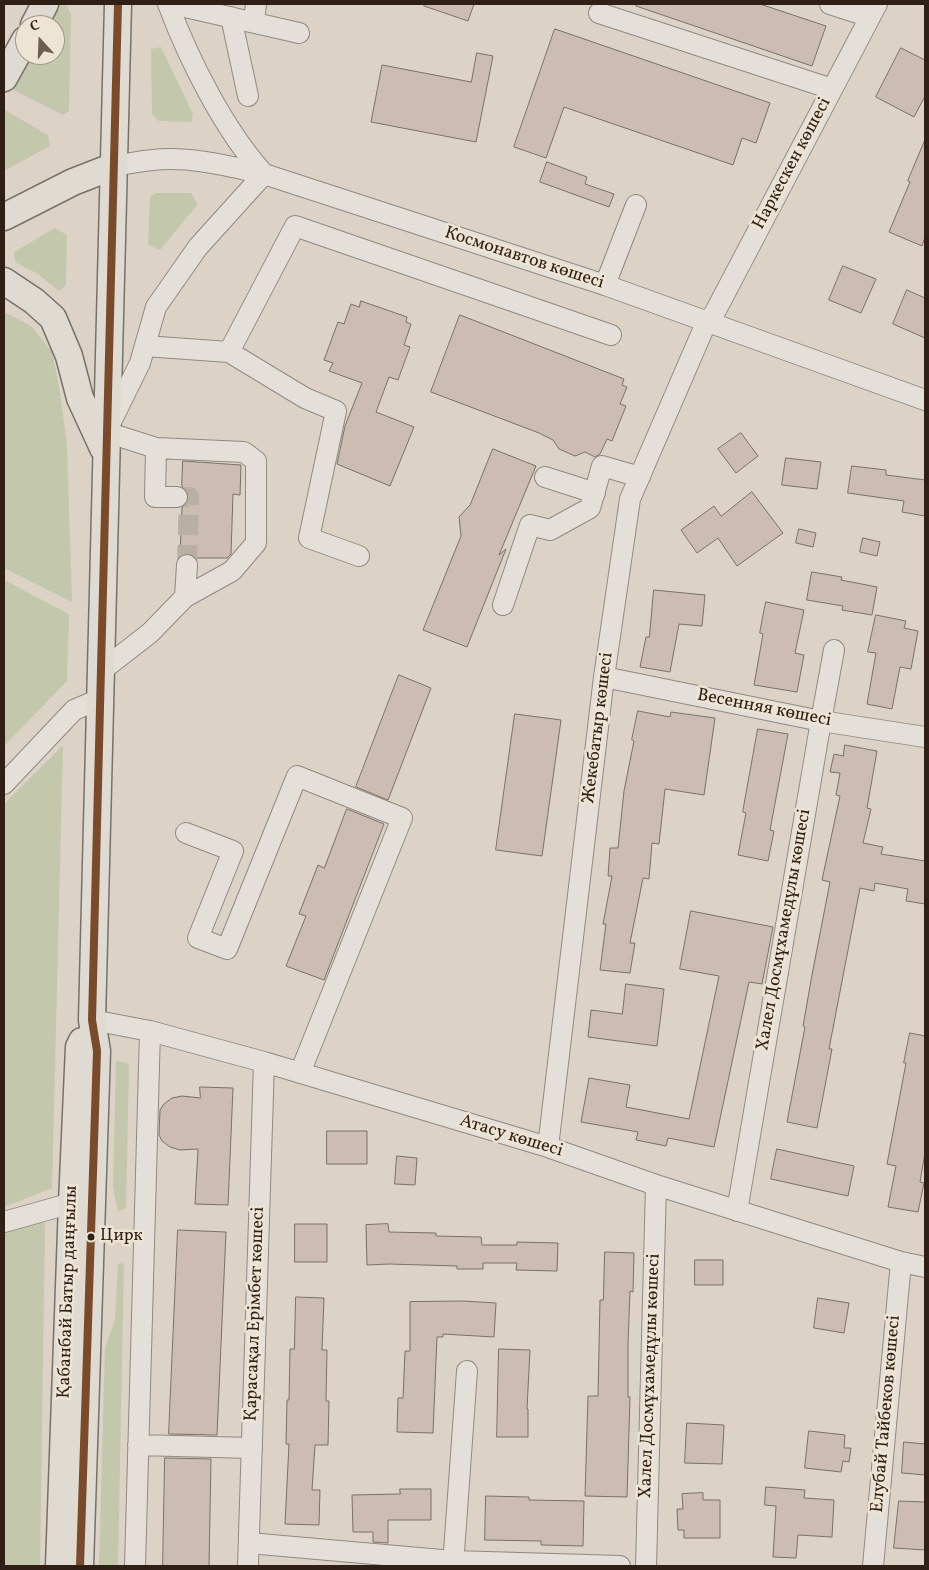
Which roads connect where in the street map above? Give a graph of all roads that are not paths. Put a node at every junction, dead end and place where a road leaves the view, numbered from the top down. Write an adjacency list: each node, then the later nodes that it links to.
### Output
1 (46, 4): 8 (main road)
2 (118, 4): 15 (main road, Қабанбай Батыр даңғылы)
3 (170, 4): 9 (street); 16 (street)
4 (830, 4): 5 (street)
5 (873, 10): 13 (street, Наркескен көшесі)
6 (255, 13): 9 (street); 10 (street)
7 (599, 13): 13 (street)
8 (40, 15)
9 (231, 18): 14 (street)
10 (299, 33)
11 (15, 58): 12 (main road)
12 (4, 78)
13 (832, 88): 21 (street, Наркескен көшесі)
14 (248, 96)
15 (114, 166): 16 (street, Космонавтов көшесі); 18 (main road); 26 (main road, Қабанбай Батыр даңғылы)
16 (264, 174): 20 (street, Космонавтов көшесі); 23 (street)
17 (636, 205): 20 (street)
18 (4, 217)
19 (4, 281): 26 (main road)
20 (605, 285): 21 (street, Космонавтов көшесі)
21 (706, 323): 25 (street, Космонавтов көшесі); 29 (street, Жекебатыр көшесі)
22 (611, 335): 24 (street)
23 (145, 346): 24 (street); 26 (street)
24 (229, 352): 32 (street)
25 (925, 400)
26 (106, 444): 27 (street); 37 (main road, Қабанбай Батыр даңғылы)
27 (156, 448): 31 (street); 34 (street)
28 (545, 476): 30 (street)
29 (640, 477): 30 (street); 38 (street, Жекебатыр көшесі)
30 (594, 493): 35 (street)
31 (177, 498)
32 (359, 556)
33 (187, 565): 34 (street)
34 (185, 597): 37 (street)
35 (503, 605)
36 (834, 650): 40 (street, Халел Досмұхамедұлы көшесі)
37 (101, 671): 39 (main road, Қабанбай Батыр даңғылы)
38 (604, 677): 40 (street, Весенняя көшесі); 48 (street, Жекебатыр көшесі)
39 (100, 699): 42 (street); 44 (main road, Қабанбай Батыр даңғылы)
40 (820, 721): 41 (street, Весенняя көшесі); 51 (street, Халел Досмұхамедұлы көшесі)
41 (925, 737)
42 (4, 784)
43 (186, 833): 47 (street)
44 (92, 1020): 45 (street, Атасу көшесі); 50 (main road, Қабанбай Батыр даңғылы); 61 (main road, Қабанбай Батыр даңғылы)
45 (150, 1031): 46 (street, Атасу көшесі); 56 (street)
46 (264, 1062): 47 (street, Атасу көшесі); 57 (street, Қарасақал Ерімбет көшесі)
47 (300, 1073): 48 (street, Атасу көшесі)
48 (548, 1147): 49 (street, Атасу көшесі)
49 (656, 1185): 51 (street, Атасу көшесі); 65 (street, Халел Досмұхамедұлы көшесі)
50 (72, 1203): 52 (street); 60 (main road, Қабанбай Батыр даңғылы)
51 (737, 1211): 53 (street, Атасу көшесі)
52 (4, 1222)
53 (901, 1262): 54 (street, Атасу көшесі); 66 (street, Елубай Тайбеков көшесі)
54 (925, 1267)
55 (467, 1370): 59 (street)
56 (138, 1444): 57 (street); 62 (street)
57 (252, 1448): 58 (street, Қарасақал Ерімбет көшесі)
58 (248, 1544): 59 (street); 63 (street, Қарасақал Ерімбет көшесі)
59 (453, 1564): 64 (street)
60 (59, 1566)
61 (80, 1566)
62 (135, 1566)
63 (248, 1566)
64 (620, 1566)
65 (646, 1566)
66 (873, 1566)

